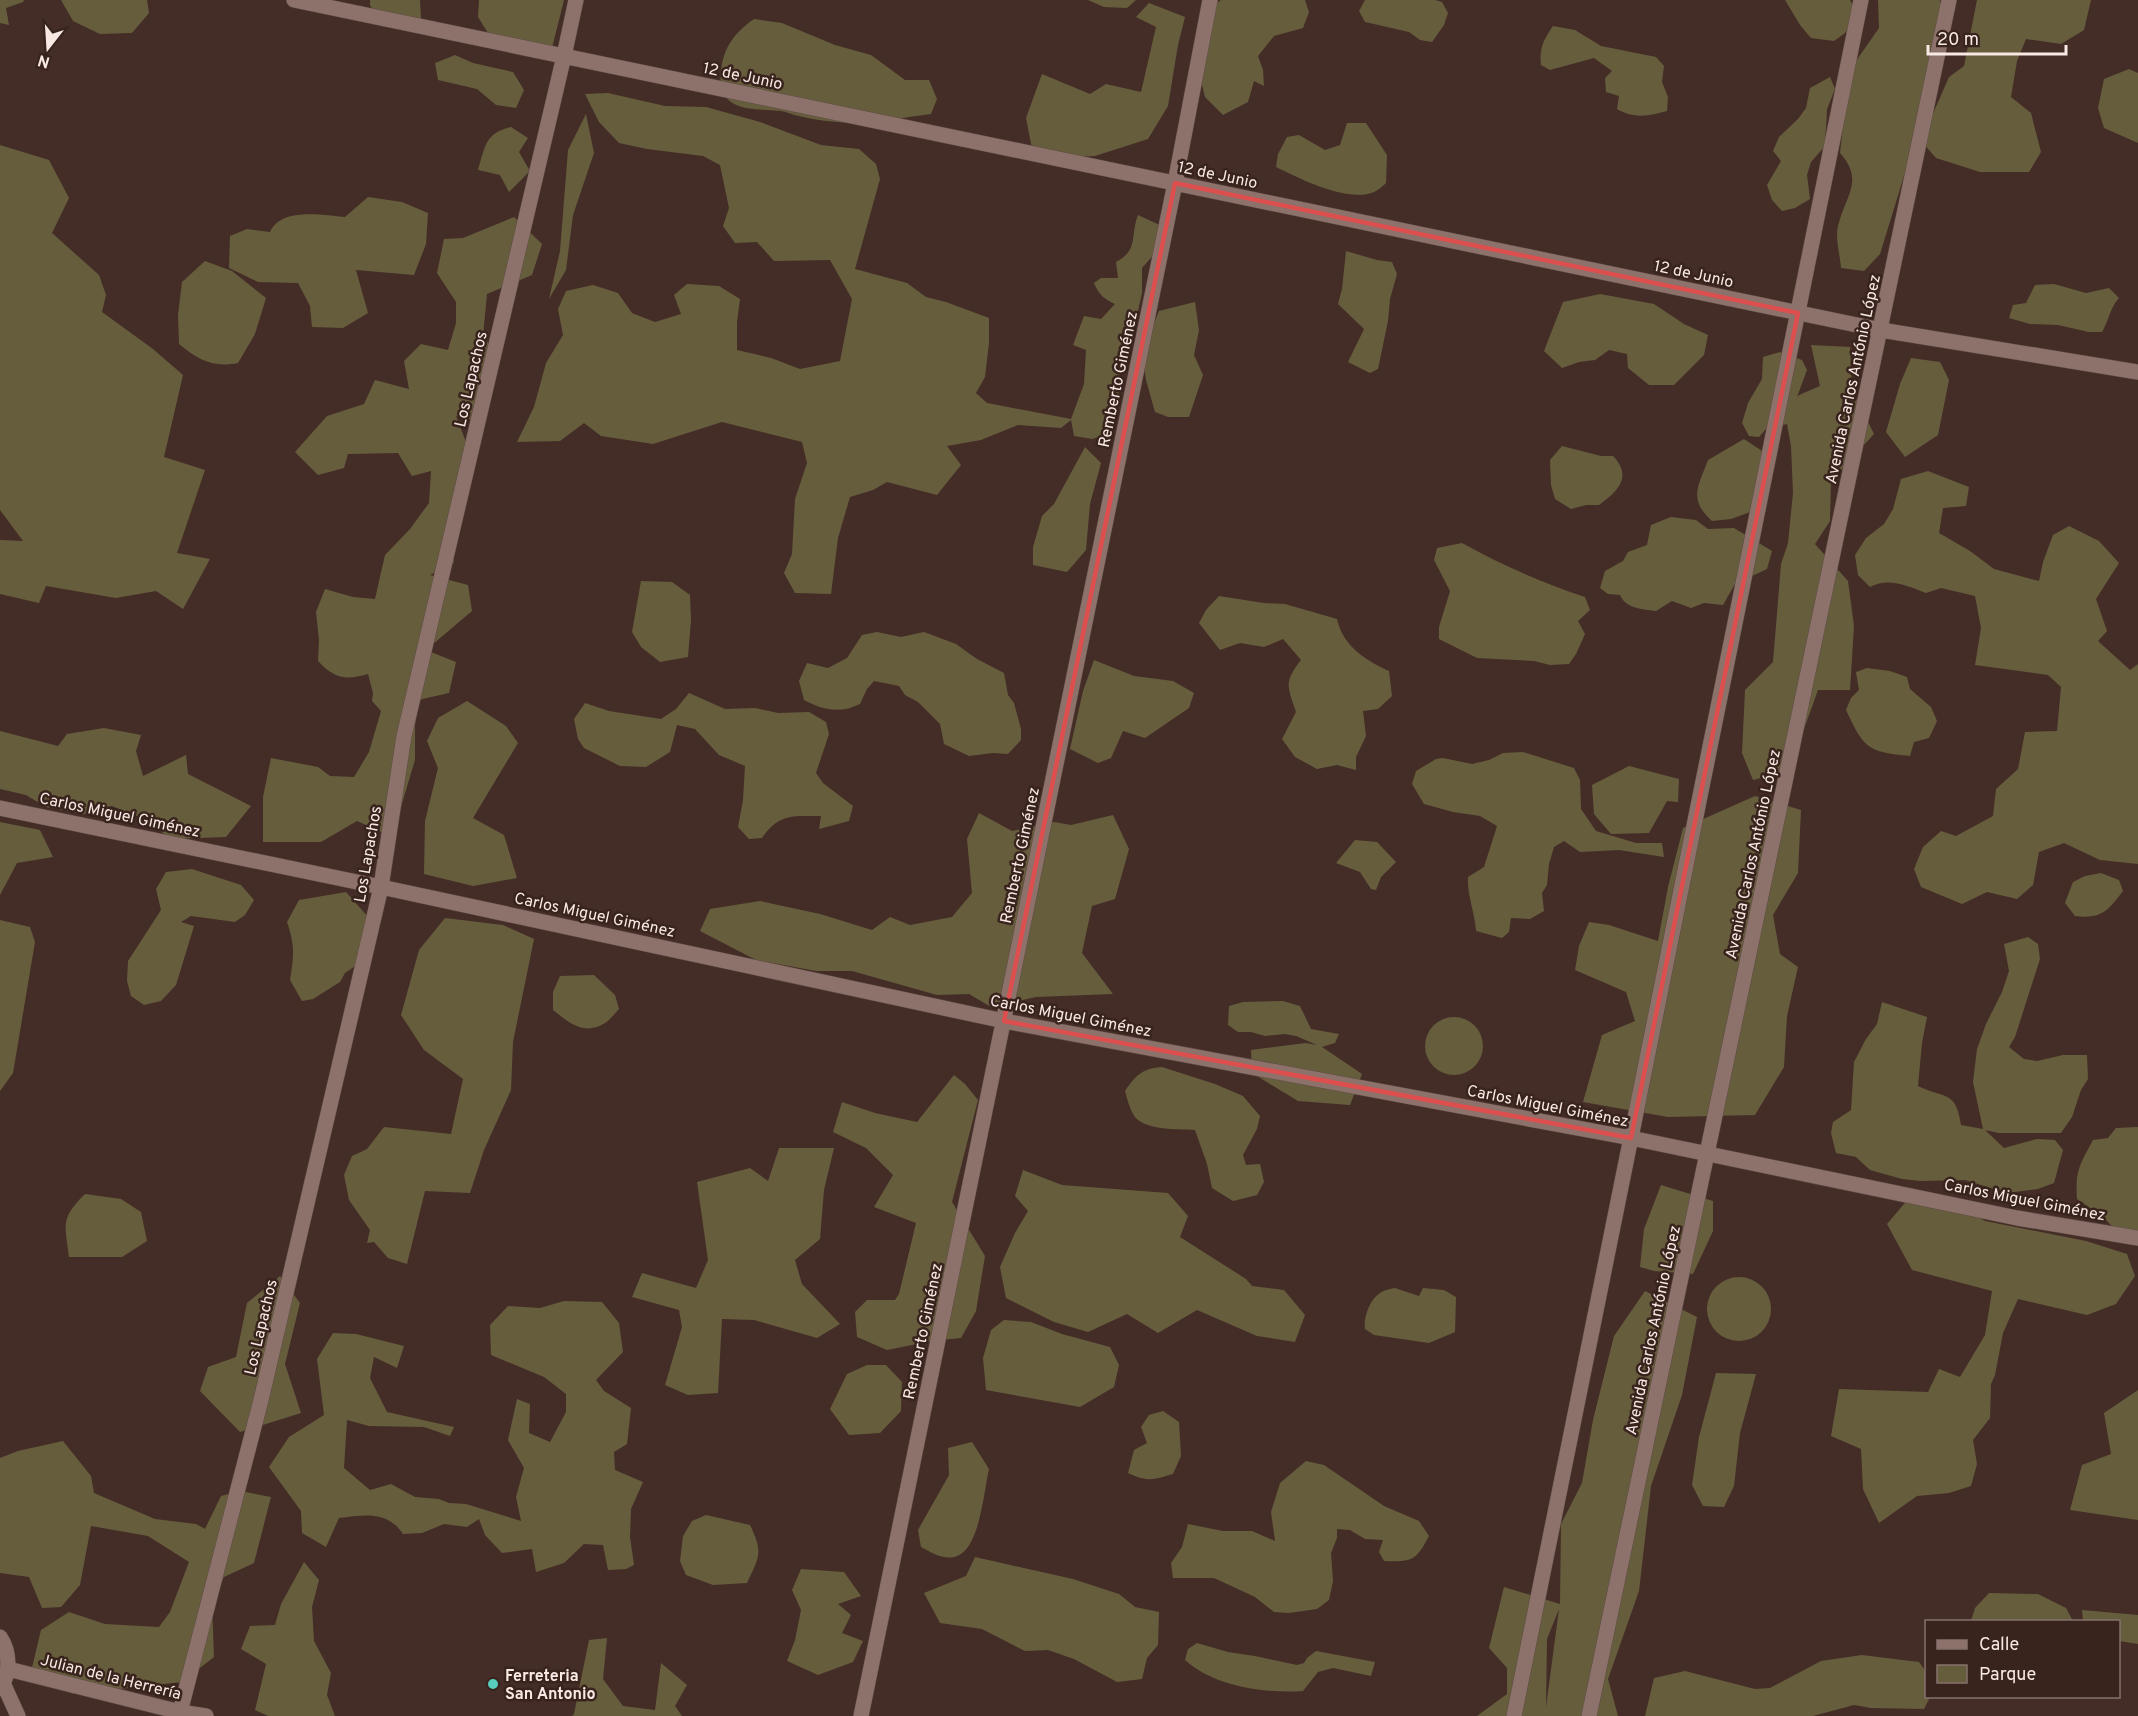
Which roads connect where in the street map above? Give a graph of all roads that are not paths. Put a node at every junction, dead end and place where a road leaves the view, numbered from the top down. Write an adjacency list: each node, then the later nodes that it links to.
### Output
1 (294, 0): 6 (street, 12 de Junio)
2 (576, 0): 6 (street, Los Lapachos)
3 (1210, 0): 7 (street, Remberto Giménez)
4 (1861, 0): 8 (street)
5 (1949, 0): 9 (street, Avenida Carlos António López)
6 (564, 56): 7 (street, 12 de Junio); 12 (street, Los Lapachos)
7 (1175, 183): 8 (street, 12 de Junio); 13 (street, Remberto Giménez)
8 (1798, 313): 9 (street, 12 de Junio); 14 (street)
9 (1881, 330): 10 (street, 12 de Junio); 15 (street, Avenida Carlos António López)
10 (2138, 372)
11 (0, 808): 12 (street, Carlos Miguel Giménez)
12 (381, 887): 13 (street, Carlos Miguel Giménez); 19 (street, Los Lapachos)
13 (1004, 1021): 14 (street, Carlos Miguel Giménez); 22 (street, Remberto Giménez)
14 (1631, 1138): 15 (street, Carlos Miguel Giménez); 23 (street)
15 (1707, 1155): 16 (street, Carlos Miguel Giménez); 24 (street, Avenida Carlos António López)
16 (2138, 1238)
17 (0, 1637): 18 (street)
18 (4, 1680): 19 (street, Julian de la Herrería); 20 (street)
19 (180, 1712): 21 (street, Julian de la Herrería)
20 (18, 1716)
21 (206, 1716)
22 (861, 1716)
23 (1514, 1716)
24 (1589, 1716)

